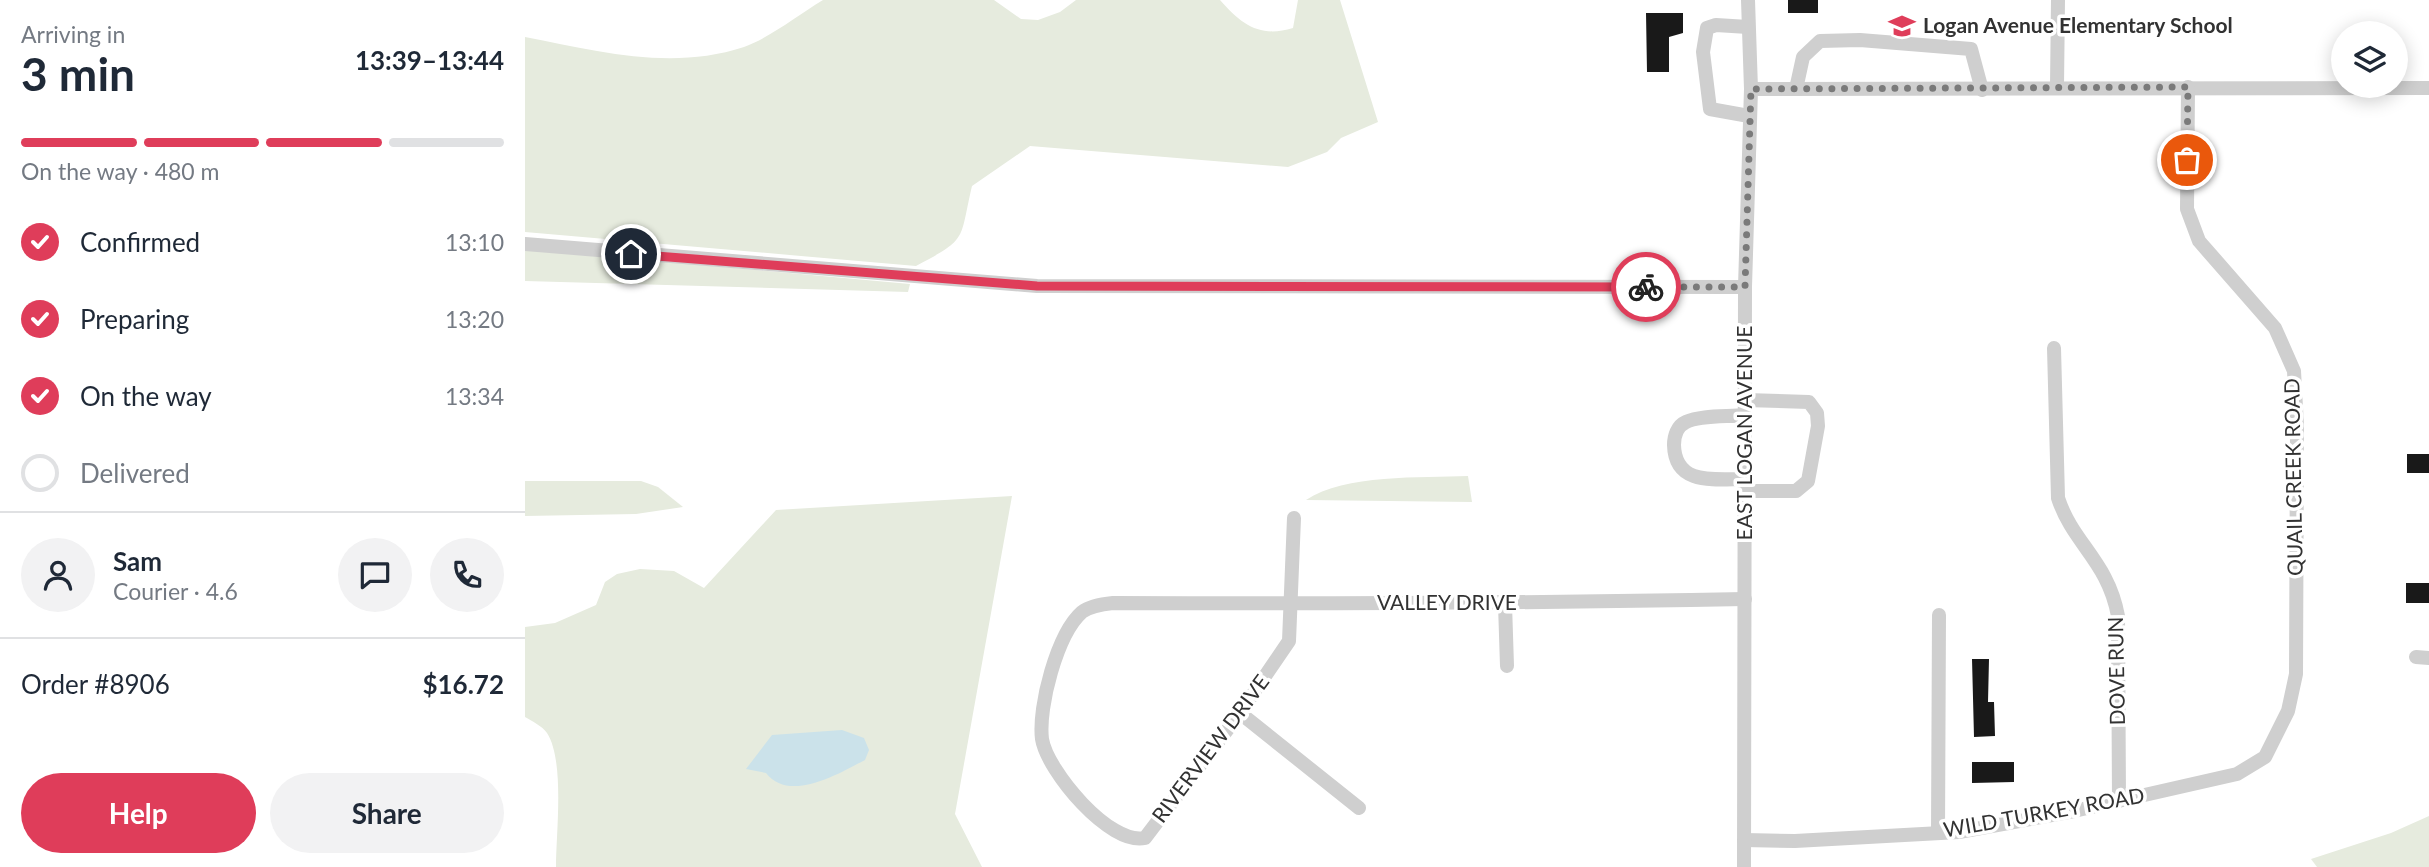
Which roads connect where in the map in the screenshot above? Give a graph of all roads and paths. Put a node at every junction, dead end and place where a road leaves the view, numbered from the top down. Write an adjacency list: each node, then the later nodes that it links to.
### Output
1 (1748, 0): 3 (street, EAST LOGAN AVENUE)
2 (2058, 0): 4 (street)
3 (1748, 27): 7 (street, EAST LOGAN AVENUE); 10 (street)
4 (2057, 86): 5 (street); 9 (street)
5 (2188, 87): 6 (street); 25 (street, QUAIL CREEK ROAD)
6 (2429, 88)
7 (1751, 89): 8 (street); 10 (street, EAST LOGAN AVENUE)
8 (1796, 89): 9 (street); 9 (street)
9 (1982, 90)
10 (1749, 116): 12 (street, EAST LOGAN AVENUE)
11 (525, 244): 12 (street)
12 (1745, 287): 14 (street, EAST LOGAN AVENUE)
13 (2055, 348): 26 (street, DOVE RUN)
14 (1745, 400): 15 (street, EAST LOGAN AVENUE); 16 (street)
15 (1745, 415): 16 (street, EAST LOGAN AVENUE); 16 (street)
16 (1745, 485): 18 (street, EAST LOGAN AVENUE)
17 (1294, 518): 20 (street, RIVERVIEW DRIVE)
18 (1745, 599): 21 (street, VALLEY DRIVE); 29 (street, EAST LOGAN AVENUE)
19 (1149, 603): 20 (street, VALLEY DRIVE); 24 (street, RIVERVIEW DRIVE)
20 (1292, 604): 21 (street, VALLEY DRIVE); 24 (street, RIVERVIEW DRIVE)
21 (1505, 604): 23 (street)
22 (1939, 615): 28 (street)
23 (1507, 666)
24 (1240, 713): 27 (street)
25 (2279, 730): 26 (street, WILD TURKEY ROAD)
26 (2119, 801): 28 (street, WILD TURKEY ROAD)
27 (1359, 808)
28 (1938, 833): 29 (street, WILD TURKEY ROAD)
29 (1744, 840): 30 (street, EAST LOGAN AVENUE)
30 (1744, 867)

